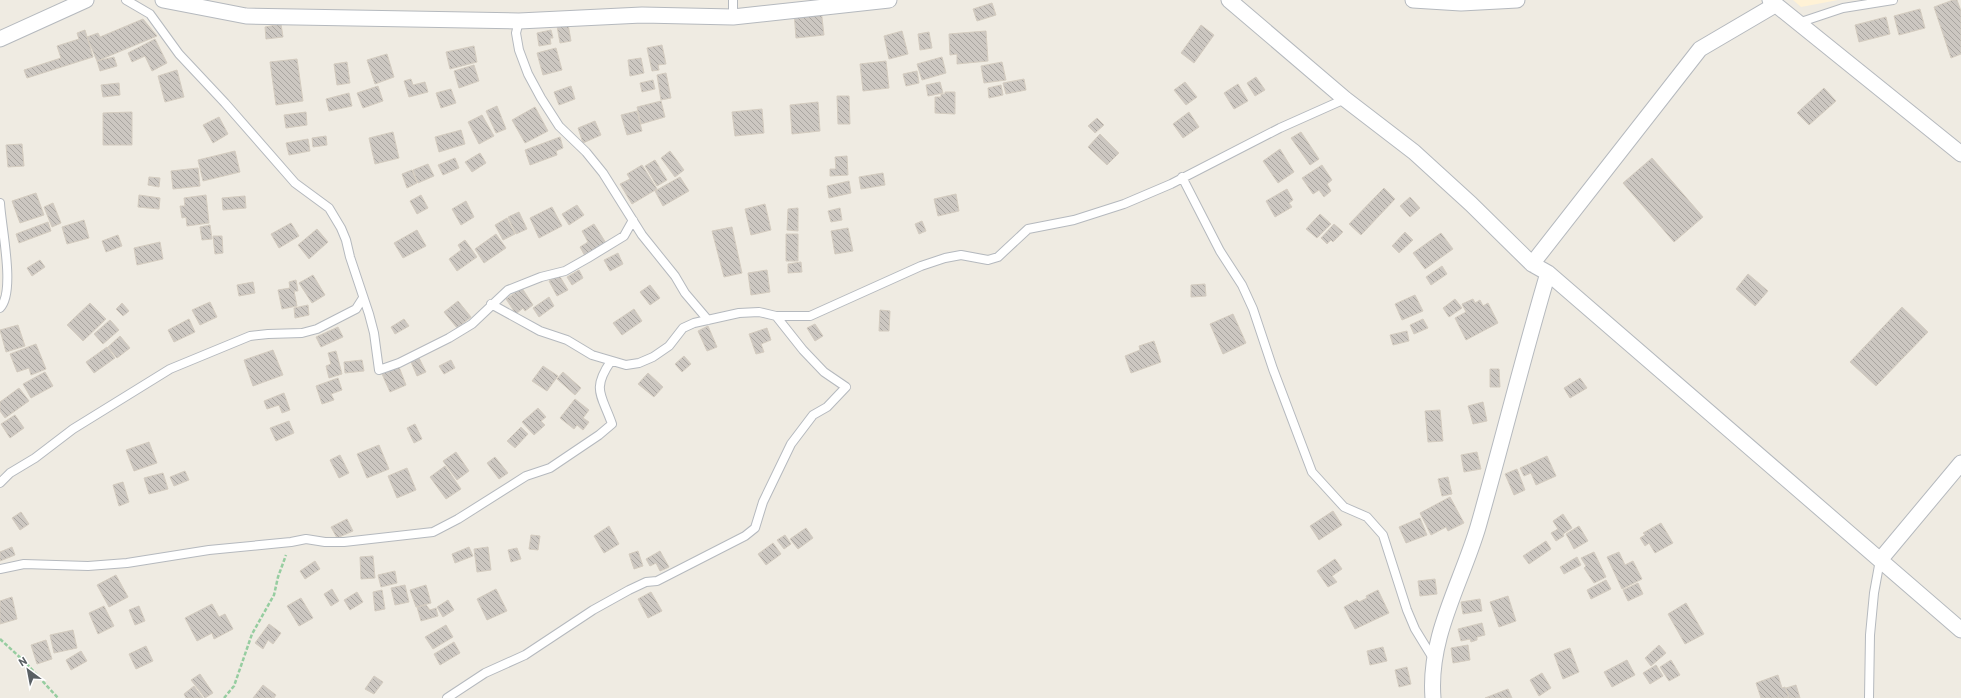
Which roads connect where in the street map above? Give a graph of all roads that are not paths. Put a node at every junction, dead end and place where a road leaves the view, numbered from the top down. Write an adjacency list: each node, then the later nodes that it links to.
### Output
1 (86, 0): 14 (street)
2 (126, 0): 22 (lane)
3 (163, 0): 12 (street)
4 (733, 0): 11 (lane)
5 (889, 0): 11 (street)
6 (1229, 0): 15 (street)
7 (1413, 0): 8 (street)
8 (1517, 0)
9 (1893, 0): 13 (lane)
10 (1772, 2): 13 (street); 20 (street)
11 (733, 17): 12 (street)
12 (519, 21): 19 (lane)
13 (1798, 23): 16 (street)
14 (0, 39)
15 (1345, 100): 17 (lane); 20 (street)
16 (1961, 154)
17 (1182, 178): 25 (lane); 33 (lane)
18 (0, 203): 24 (lane)
19 (633, 220): 23 (lane); 26 (lane)
20 (1532, 264): 21 (street)
21 (1548, 273): 30 (street); 33 (street)
22 (363, 298): 23 (lane); 29 (lane)
23 (491, 304): 27 (lane)
24 (0, 308)
25 (776, 316): 26 (lane); 34 (lane)
26 (708, 320): 27 (lane)
27 (610, 361): 31 (lane)
28 (1961, 463): 30 (street)
29 (0, 483)
30 (1880, 560): 32 (street); 36 (lane)
31 (0, 569)
32 (1961, 630)
33 (1434, 660): 35 (street)
34 (447, 698)
35 (1433, 698)
36 (1869, 698)

